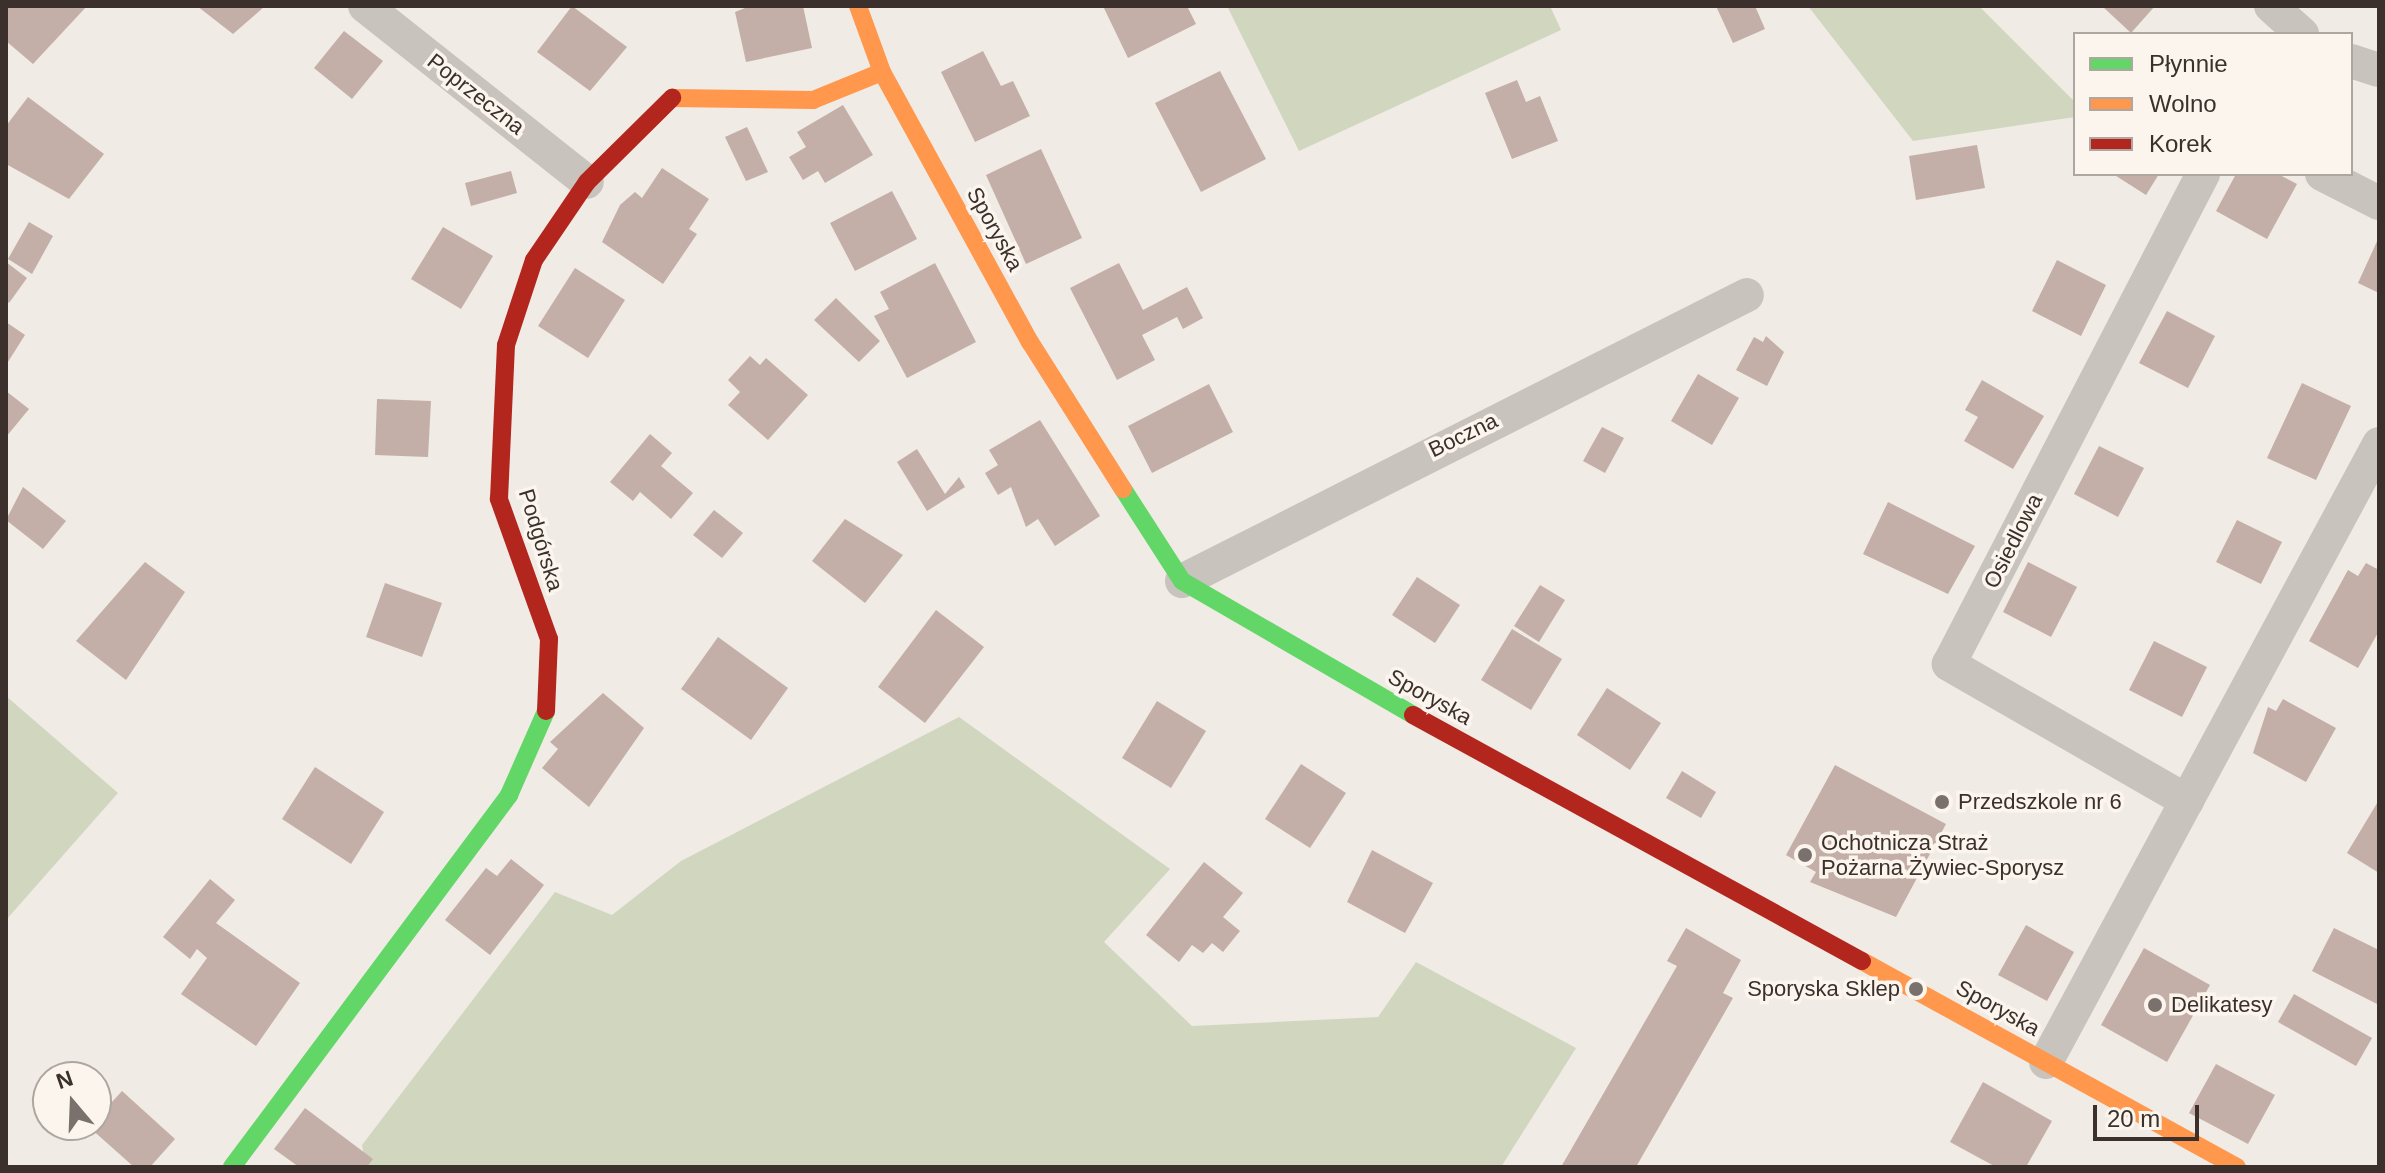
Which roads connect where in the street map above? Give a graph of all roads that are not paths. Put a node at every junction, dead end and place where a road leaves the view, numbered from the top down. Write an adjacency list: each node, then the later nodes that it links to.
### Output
1 (365, 6): 10 (street, Poprzeczna)
2 (858, 6): 7 (street, Sporyska)
3 (2271, 6): 4 (street)
4 (2300, 32)
5 (2353, 62): 6 (street)
6 (2379, 70)
7 (882, 72): 10 (street, Podgórska); 14 (street, Sporyska)
8 (2202, 176): 15 (street, Osiedlowa)
9 (2326, 176): 11 (street)
10 (587, 182): 17 (street, Podgórska)
11 (2379, 203)
12 (1747, 295): 14 (street, Boczna)
13 (2379, 444): 15 (street)
14 (1182, 581): 16 (street, Sporyska)
15 (2187, 801): 16 (street)
16 (2046, 1062): 18 (street, Sporyska)
17 (232, 1167)
18 (2237, 1167)

